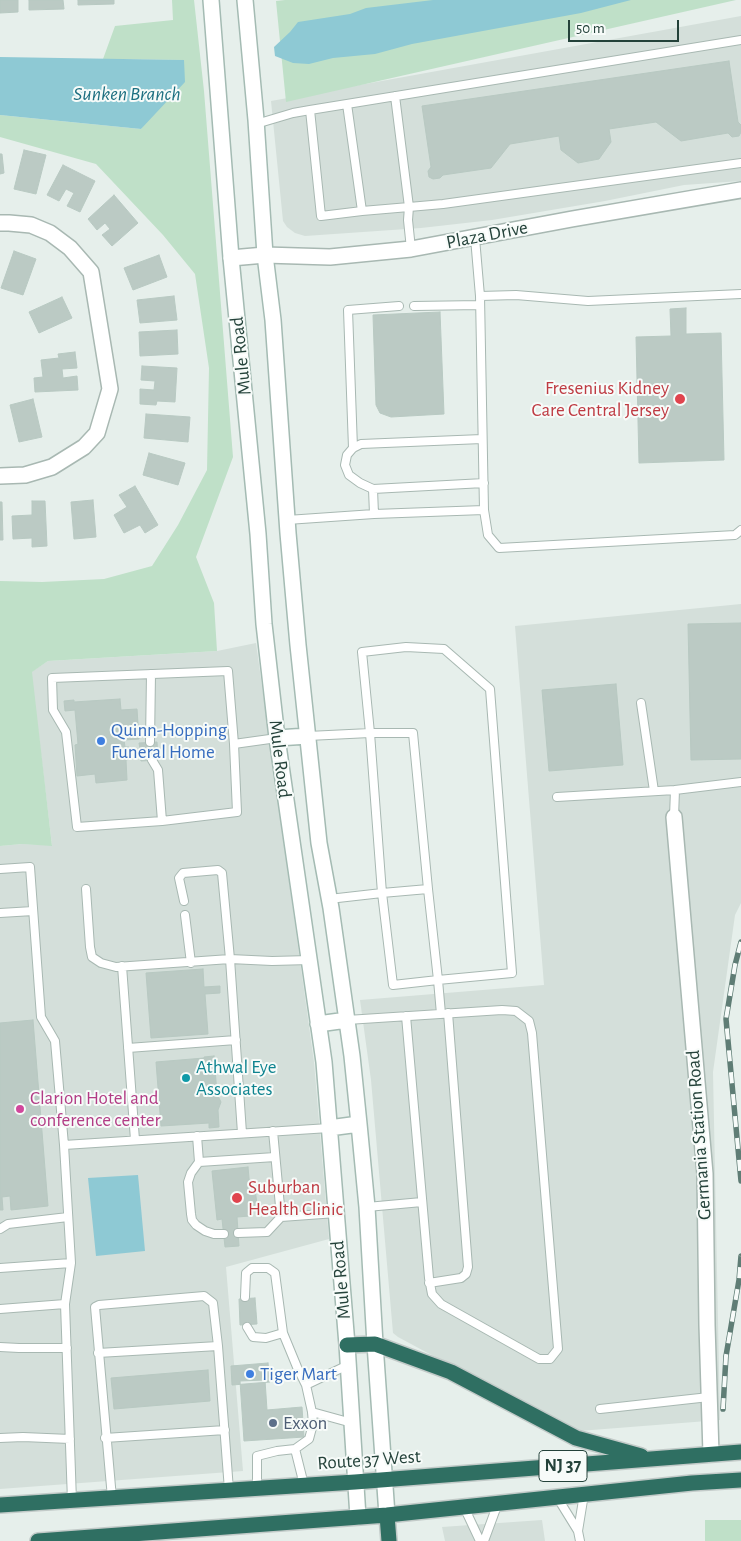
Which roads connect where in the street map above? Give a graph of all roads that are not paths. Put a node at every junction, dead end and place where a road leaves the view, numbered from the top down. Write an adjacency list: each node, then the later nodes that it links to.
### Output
1 (211, 0): 16 (main road, Mule Road)
2 (245, 0): 7 (main road, Mule Road)
3 (741, 40): 4 (lane)
4 (395, 96): 5 (lane); 10 (lane)
5 (347, 104): 6 (lane); 11 (lane)
6 (310, 110): 7 (lane); 11 (lane)
7 (256, 124): 15 (main road, Mule Road)
8 (741, 163): 10 (lane)
9 (741, 190): 13 (main road, Plaza Drive)
10 (409, 208): 11 (lane); 14 (lane)
11 (362, 211)
12 (0, 224): 24 (main road)
13 (475, 238): 14 (main road, Plaza Drive); 18 (lane)
14 (411, 249): 15 (main road, Plaza Drive)
15 (265, 255): 16 (main road, Plaza Drive); 29 (main road, Mule Road)
16 (231, 258): 35 (main road, Mule Road)
17 (741, 294): 18 (lane)
18 (480, 296): 19 (lane)
19 (480, 305): 21 (lane); 22 (lane)
20 (399, 306): 23 (lane)
21 (414, 306)
22 (482, 439): 23 (lane); 25 (lane)
23 (353, 448): 26 (lane)
24 (0, 476)
25 (484, 483): 26 (lane); 27 (lane)
26 (373, 489): 28 (lane)
27 (484, 510): 28 (lane); 30 (lane)
28 (374, 514): 29 (lane)
29 (287, 520): 34 (main road, Mule Road)
30 (741, 530)
31 (152, 674): 36 (lane); 37 (lane); 44 (lane)
32 (641, 703): 41 (lane)
33 (370, 733): 34 (lane); 47 (lane); 48 (lane); 58 (lane)
34 (308, 736): 35 (main road); 49 (main road, Mule Road)
35 (277, 738): 37 (lane); 55 (main road, Mule Road)
36 (150, 742)
37 (234, 744): 44 (lane)
38 (152, 760): 44 (lane)
39 (741, 782): 40 (lane)
40 (675, 790): 41 (lane); 43 (lane)
41 (654, 791): 42 (lane)
42 (557, 797)
43 (674, 817): 99 (main road, Germania Station Road)
44 (162, 821)
45 (0, 869): 51 (lane)
46 (86, 889): 57 (lane)
47 (428, 889): 48 (lane); 58 (lane)
48 (382, 893): 49 (lane); 58 (lane)
49 (329, 899): 61 (main road, Mule Road)
50 (184, 901): 54 (lane)
51 (33, 911): 52 (lane); 71 (lane)
52 (0, 913)
53 (185, 915): 56 (lane)
54 (230, 959): 55 (lane); 56 (lane); 63 (lane)
55 (310, 960): 62 (main road, Mule Road)
56 (191, 962): 57 (lane)
57 (122, 966): 64 (lane)
58 (438, 980): 59 (lane)
59 (444, 1014): 60 (lane); 85 (lane); 85 (lane)
60 (406, 1016): 61 (lane); 74 (lane)
61 (347, 1020): 62 (main road); 65 (main road, Mule Road)
62 (318, 1024): 66 (main road, Mule Road)
63 (236, 1040): 64 (lane); 68 (lane)
64 (128, 1048): 70 (lane)
65 (359, 1124): 66 (main road); 75 (main road, Mule Road)
66 (329, 1128): 67 (lane); 76 (main road, Mule Road)
67 (273, 1131): 68 (lane); 72 (lane)
68 (242, 1133): 69 (lane)
69 (197, 1136): 70 (lane); 73 (lane)
70 (135, 1140): 71 (lane)
71 (64, 1145): 78 (lane)
72 (275, 1157): 73 (lane); 77 (lane)
73 (199, 1162): 82 (lane)
74 (422, 1202): 75 (lane); 85 (lane)
75 (367, 1207): 91 (main road, Mule Road)
76 (336, 1214): 77 (lane); 92 (main road, Mule Road)
77 (281, 1216): 81 (lane)
78 (68, 1217): 79 (lane); 83 (lane)
79 (4, 1222): 80 (lane)
80 (0, 1229)
81 (238, 1232)
82 (224, 1234)
83 (71, 1263): 84 (lane); 87 (lane)
84 (0, 1268)
85 (429, 1283)
86 (245, 1297): 90 (lane)
87 (65, 1304): 88 (lane); 95 (lane)
88 (0, 1309)
89 (247, 1326): 90 (lane)
90 (283, 1333): 98 (lane)
91 (374, 1344): 92 (highway); 110 (highway); 111 (main road, Mule Road)
92 (347, 1345): 97 (main road, Mule Road)
93 (218, 1346): 96 (lane); 96 (lane); 103 (lane)
94 (0, 1347): 95 (lane)
95 (67, 1348): 106 (lane)
96 (98, 1353): 105 (lane)
97 (348, 1365): 98 (lane); 102 (main road, Mule Road)
98 (306, 1385): 101 (lane)
99 (709, 1397): 100 (lane); 109 (main road, Germania Station Road)
100 (600, 1409)
101 (312, 1412): 102 (lane); 107 (lane)
102 (352, 1423): 113 (main road, Mule Road)
103 (225, 1430): 105 (lane); 116 (lane)
104 (0, 1438): 106 (lane)
105 (106, 1438): 118 (lane)
106 (70, 1439): 120 (lane)
107 (295, 1449): 114 (lane); 115 (lane)
108 (741, 1452): 109 (highway, Route 37 West / NJ 37)
109 (710, 1454): 110 (highway, Route 37 West / NJ 37)
110 (652, 1459): 111 (highway, Route 37 West / NJ 37)
111 (385, 1479): 113 (highway, Route 37 West / NJ 37); 124 (main road, Mule Road)
112 (741, 1480): 117 (highway, NJ 37)
113 (355, 1482): 114 (highway, Route 37 West / NJ 37); 125 (main road, Mule Road)
114 (304, 1485): 115 (highway, Route 37 West / NJ 37)
115 (257, 1489): 116 (highway, Route 37 West / NJ 37)
116 (229, 1490): 118 (highway, Route 37 West / NJ 37)
117 (584, 1494): 119 (highway, NJ 37); 126 (lane)
118 (112, 1498): 120 (highway, Route 37 West / NJ 37)
119 (557, 1498): 121 (highway, NJ 37); 126 (lane)
120 (72, 1501): 122 (highway, Route 37 West / NJ 37)
121 (498, 1503): 123 (highway, NJ 37); 132 (lane)
122 (0, 1505)
123 (464, 1507): 124 (highway, NJ 37); 132 (lane)
124 (387, 1515): 125 (highway, NJ 37); 131 (highway)
125 (358, 1517): 127 (highway, NJ 37)
126 (578, 1531): 133 (lane)
127 (110, 1535): 128 (highway, NJ 37); 130 (highway)
128 (79, 1539): 129 (highway, NJ 37)
129 (38, 1541)
130 (145, 1541)
131 (389, 1541)
132 (482, 1541)
133 (580, 1541)

